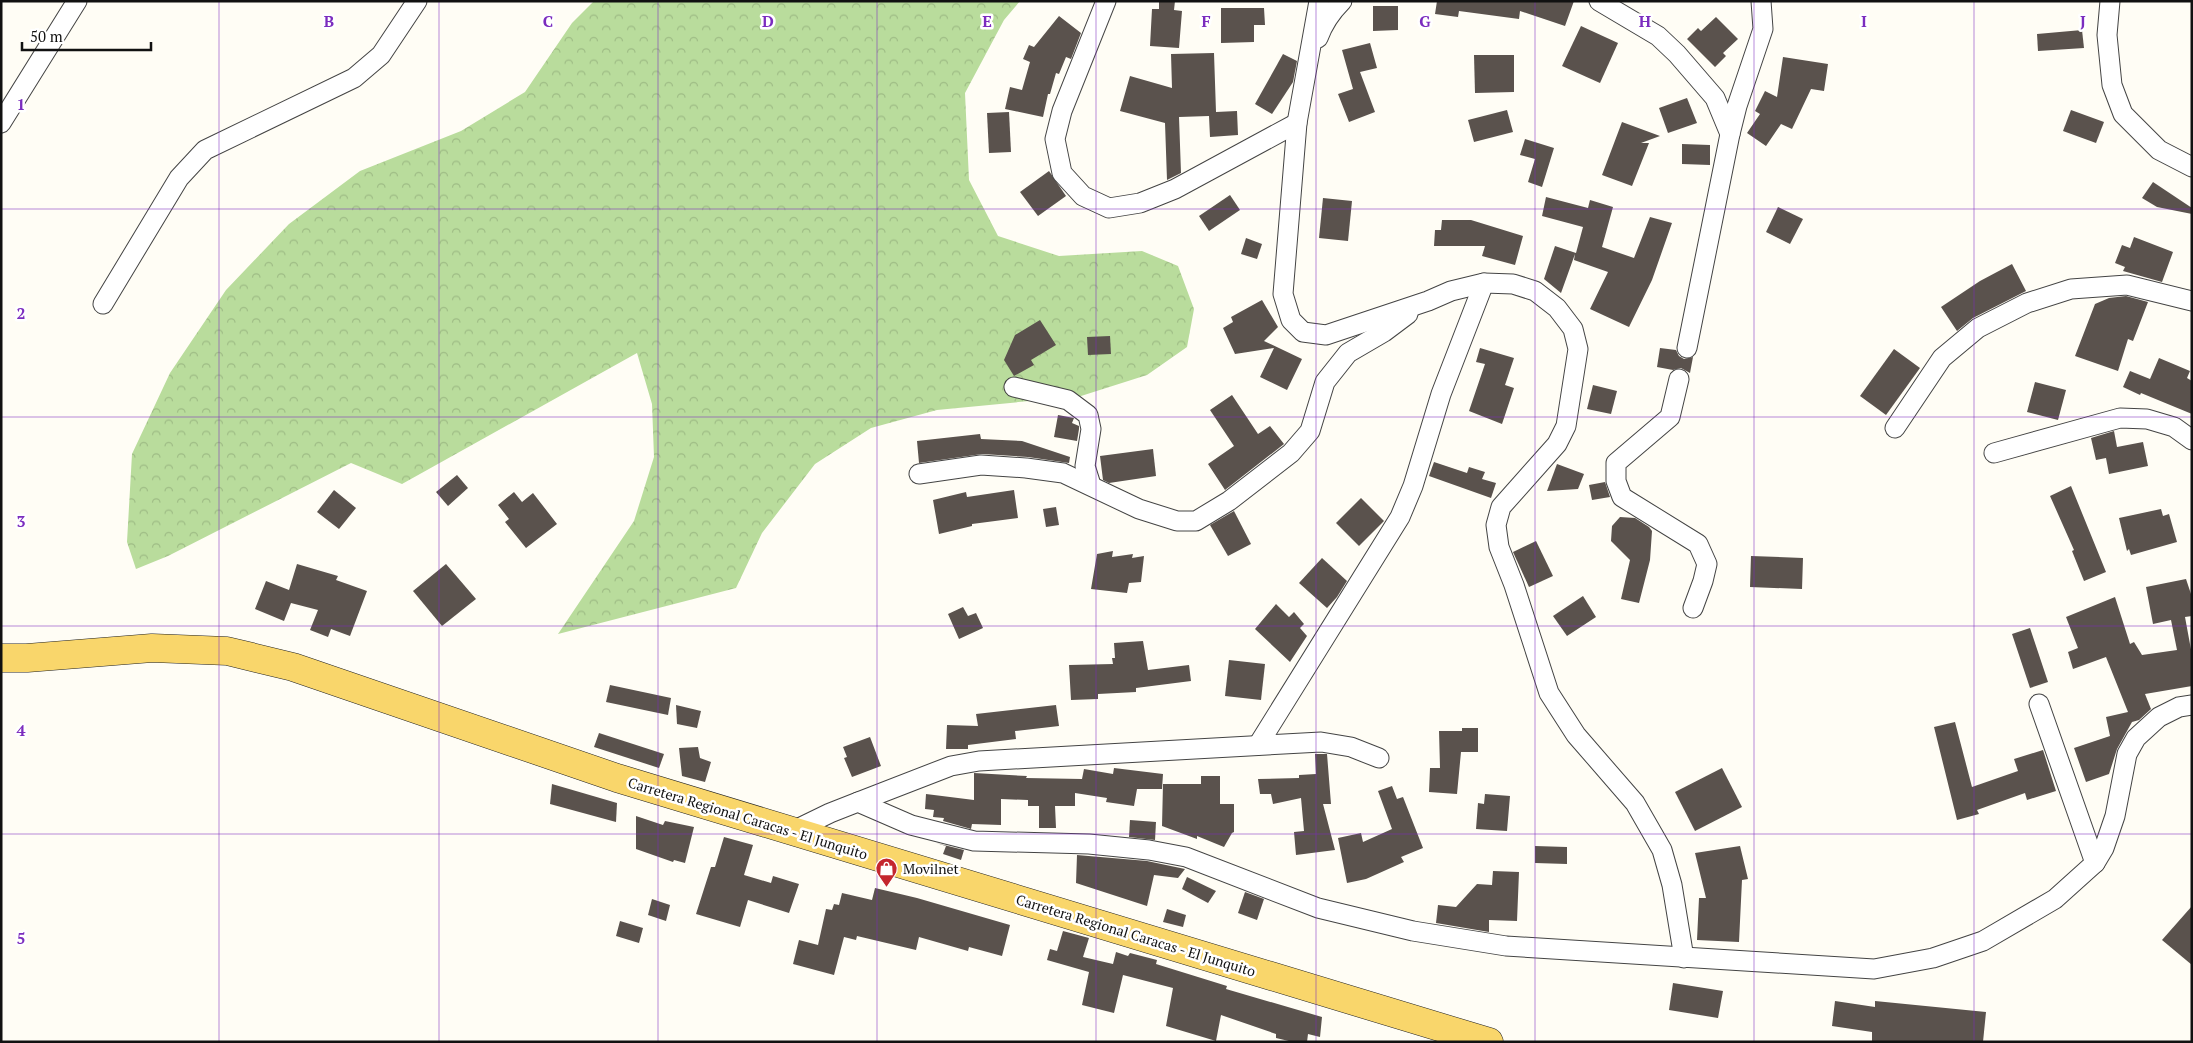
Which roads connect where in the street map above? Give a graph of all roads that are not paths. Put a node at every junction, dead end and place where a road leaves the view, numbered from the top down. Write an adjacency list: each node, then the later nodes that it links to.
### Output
1 (77, 1): 10 (street)
2 (417, 1): 17 (street)
3 (1106, 1): 11 (street)
4 (1319, 1): 9 (street)
5 (1342, 1): 9 (street)
6 (1599, 1): 12 (street)
7 (1761, 1): 12 (street)
8 (2110, 1): 13 (street)
9 (1308, 68): 11 (street)
10 (1, 123)
11 (1297, 123): 15 (street)
12 (1730, 134): 18 (street)
13 (2192, 166)
14 (1484, 283): 15 (street); 30 (street); 35 (street)
15 (1428, 301): 25 (street)
16 (2192, 301): 21 (street)
17 (103, 304)
18 (1687, 348)
19 (1679, 379): 26 (street)
20 (1014, 386): 25 (street)
21 (1895, 428)
22 (2192, 440): 23 (street)
23 (1994, 452)
24 (919, 474): 25 (street)
25 (1090, 485)
26 (1692, 608)
27 (1, 658): 33 (main road, Carretera Regional Caracas - El Junquito)
28 (2038, 704): 34 (street)
29 (2192, 705): 34 (street)
30 (1258, 746): 31 (street); 32 (street)
31 (1379, 758)
32 (858, 802): 33 (street); 35 (street)
33 (793, 831): 36 (main road, Carretera Regional Caracas - El Junquito)
34 (2095, 863): 35 (street)
35 (1684, 958)
36 (1489, 1042)

